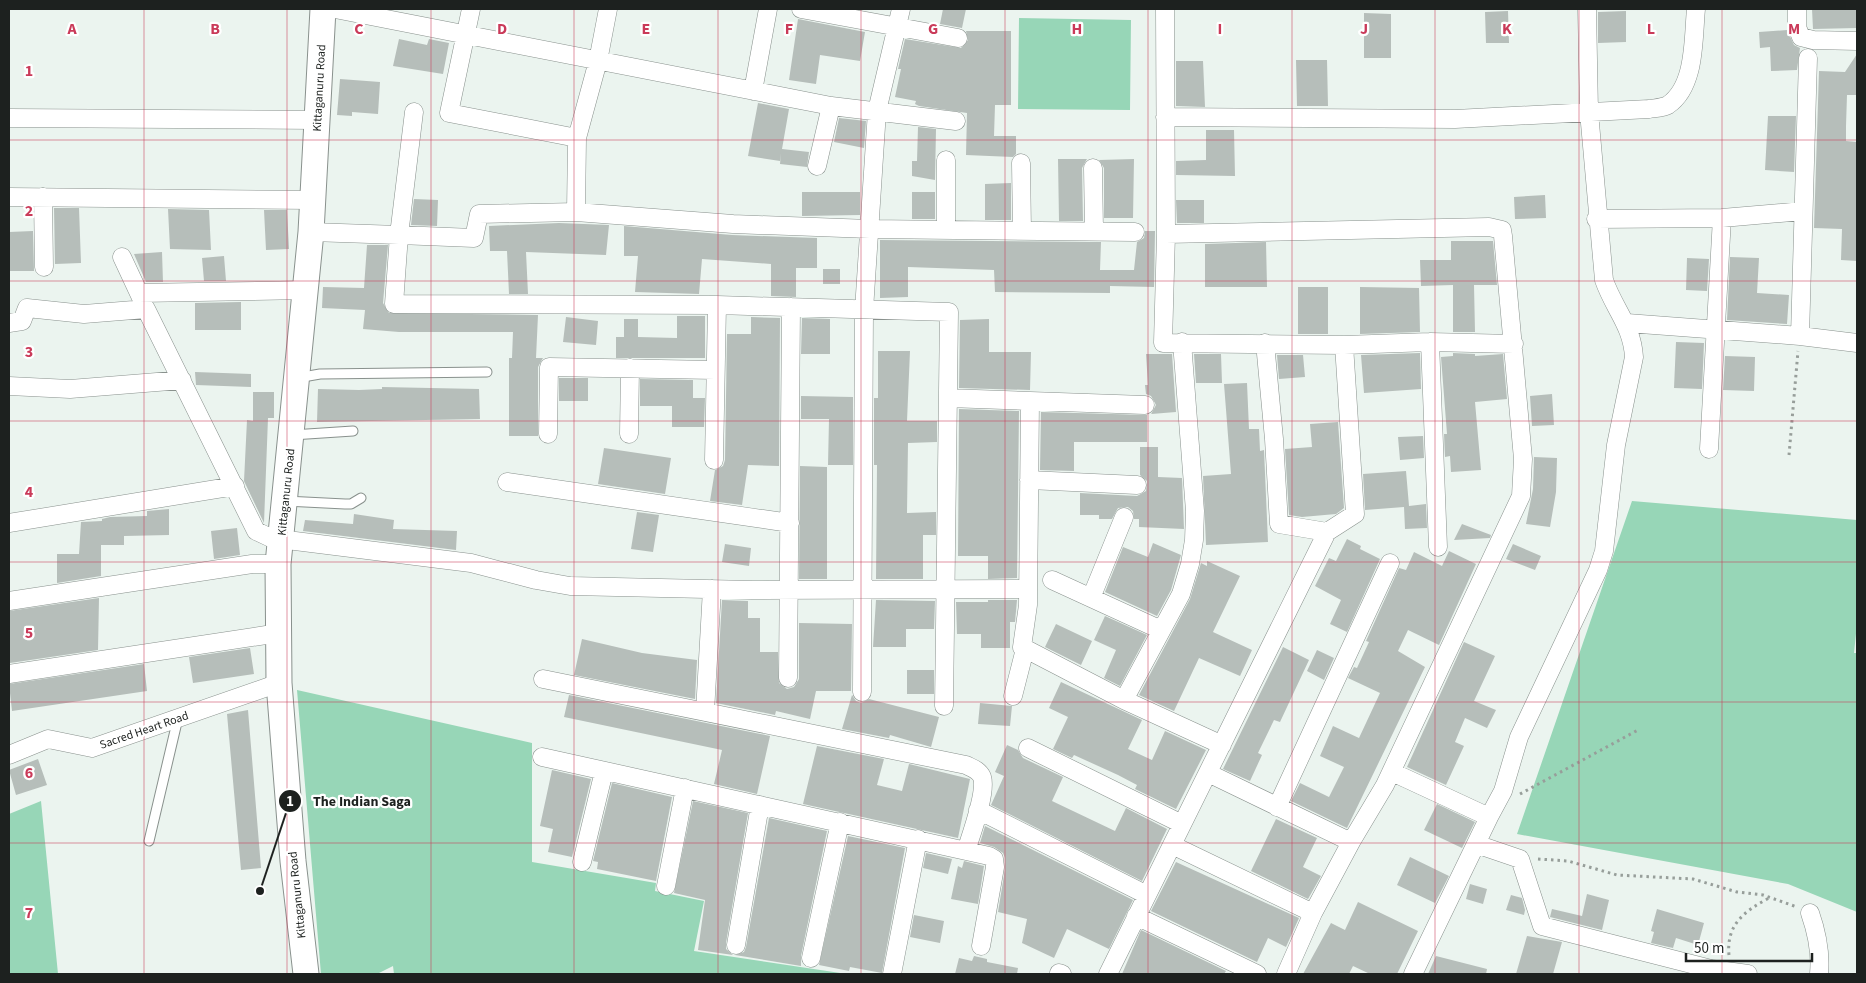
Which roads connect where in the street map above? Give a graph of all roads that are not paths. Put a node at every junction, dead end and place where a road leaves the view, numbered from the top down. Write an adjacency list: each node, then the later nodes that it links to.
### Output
1 (323, 9): 25 (street, Kittaganuru Road)
2 (335, 9): 13 (street)
3 (471, 9): 13 (street)
4 (608, 9): 17 (street)
5 (768, 9): 18 (street)
6 (801, 9): 12 (street)
7 (901, 9): 12 (street)
8 (1165, 9): 24 (street)
9 (1587, 9): 22 (street)
10 (1696, 9): 22 (street)
11 (1797, 9): 15 (street)
12 (898, 27): 14 (street); 20 (street)
13 (466, 36): 17 (street); 27 (street)
14 (958, 38)
15 (1857, 41)
16 (1808, 58): 36 (street)
17 (598, 61): 18 (street); 27 (street)
18 (753, 91): 19 (street)
19 (831, 106): 20 (street); 30 (street)
20 (877, 111): 26 (street); 39 (street)
21 (414, 112): 46 (street)
22 (1589, 112): 24 (street); 38 (street)
23 (9, 118): 25 (street)
24 (1165, 118): 45 (street)
25 (317, 120): 34 (street, Kittaganuru Road)
26 (956, 121)
27 (578, 138): 35 (street)
28 (946, 160): 40 (street)
29 (1021, 163): 42 (street)
30 (817, 166)
31 (1093, 168): 41 (street)
32 (9, 197): 33 (street)
33 (43, 198): 34 (street); 48 (street)
34 (313, 200): 43 (street, Kittaganuru Road)
35 (576, 212): 39 (street); 46 (street)
36 (1803, 212): 37 (street); 58 (street)
37 (1722, 218): 38 (street); 57 (street)
38 (1596, 219): 56 (street)
39 (870, 229): 40 (street); 54 (street)
40 (946, 230): 42 (street)
41 (1094, 230): 42 (street); 44 (street)
42 (1022, 231)
43 (311, 232): 46 (street); 49 (street, Kittaganuru Road)
44 (1135, 232)
45 (1166, 234): 59 (street); 63 (street)
46 (399, 235): 51 (street)
47 (122, 257): 50 (street)
48 (44, 267)
49 (306, 290): 50 (street); 68 (street, Kittaganuru Road)
50 (139, 293): 53 (street)
51 (716, 305): 52 (street); 66 (street)
52 (792, 307): 54 (street); 88 (street)
53 (146, 309): 55 (street); 69 (street)
54 (864, 310): 71 (street); 95 (street)
55 (9, 323)
56 (1627, 323): 57 (street); 125 (street)
57 (1716, 331): 58 (street); 78 (street)
58 (1800, 336): 62 (street)
59 (1182, 342): 61 (street); 101 (street)
60 (1430, 342): 63 (street); 64 (street); 90 (street)
61 (1265, 343): 64 (street); 89 (street)
62 (1857, 343)
63 (1514, 344): 119 (street)
64 (1344, 345): 89 (street)
65 (630, 368): 66 (street); 75 (street); 76 (street)
66 (715, 370): 79 (street)
67 (487, 372): 68 (lane)
68 (297, 378): 77 (street, Kittaganuru Road)
69 (182, 380): 70 (street); 83 (street)
70 (9, 386)
71 (948, 398): 72 (street); 96 (street)
72 (1030, 401): 73 (street); 80 (street)
73 (1145, 405)
74 (352, 432): 77 (lane)
75 (548, 434)
76 (629, 434)
77 (292, 435): 85 (street, Kittaganuru Road)
78 (1709, 449)
79 (714, 460)
80 (1029, 480): 82 (street); 98 (street)
81 (507, 482): 88 (street)
82 (1137, 485)
83 (234, 486): 87 (street); 91 (street)
84 (361, 498): 85 (lane)
85 (285, 501): 91 (street, Kittaganuru Road)
86 (1124, 517): 99 (street)
87 (9, 523)
88 (790, 523): 97 (street)
89 (1327, 532): 114 (street)
90 (1438, 547)
91 (279, 551): 94 (street); 100 (street); 102 (street, Kittaganuru Road)
92 (1390, 563): 123 (street)
93 (1052, 580): 99 (street)
94 (712, 588): 97 (street); 112 (street)
95 (864, 588): 96 (street); 97 (street); 108 (street)
96 (946, 588): 98 (street); 111 (street)
97 (789, 589): 105 (street)
98 (1028, 589): 103 (street)
99 (1091, 598): 101 (street)
100 (9, 601)
101 (1161, 630): 110 (street)
102 (279, 633): 104 (street); 107 (street, Kittaganuru Road)
103 (1025, 649): 109 (street); 110 (street)
104 (9, 674)
105 (788, 678)
106 (542, 679): 112 (street)
107 (279, 682): 113 (street, Sacred Heart Road); 144 (street, Kittaganuru Road)
108 (862, 692)
109 (1013, 696)
110 (1124, 700): 114 (street)
111 (944, 706)
112 (706, 712): 124 (street)
113 (178, 718): 116 (street, Sacred Heart Road); 129 (lane)
114 (1222, 745): 120 (street)
115 (1028, 748): 127 (street)
116 (9, 755)
117 (542, 757): 118 (street)
118 (604, 771): 121 (street); 134 (street)
119 (1392, 772): 125 (street); 130 (street)
120 (1208, 773): 123 (street); 127 (street)
121 (685, 788): 122 (street); 135 (street)
122 (760, 805): 126 (street); 140 (street)
123 (1277, 806): 130 (street)
124 (978, 810): 133 (street); 136 (street)
125 (1492, 812): 131 (street)
126 (840, 822): 128 (street); 142 (street)
127 (1182, 824): 132 (street)
128 (918, 839): 133 (street); 145 (street)
129 (149, 841)
130 (1350, 842): 137 (street)
131 (1476, 844): 143 (street); 149 (street)
132 (1172, 846): 136 (street); 137 (street)
133 (966, 851): 141 (street)
134 (582, 862)
135 (666, 886)
136 (1147, 895): 139 (street)
137 (1313, 913): 148 (street)
138 (1810, 913): 150 (street)
139 (1136, 916): 146 (street); 147 (street)
140 (736, 945)
141 (981, 946)
142 (811, 958)
143 (1740, 973)
144 (306, 974)
145 (892, 974)
146 (1108, 974)
147 (1256, 974)
148 (1286, 974)
149 (1413, 974)
150 (1819, 974)

